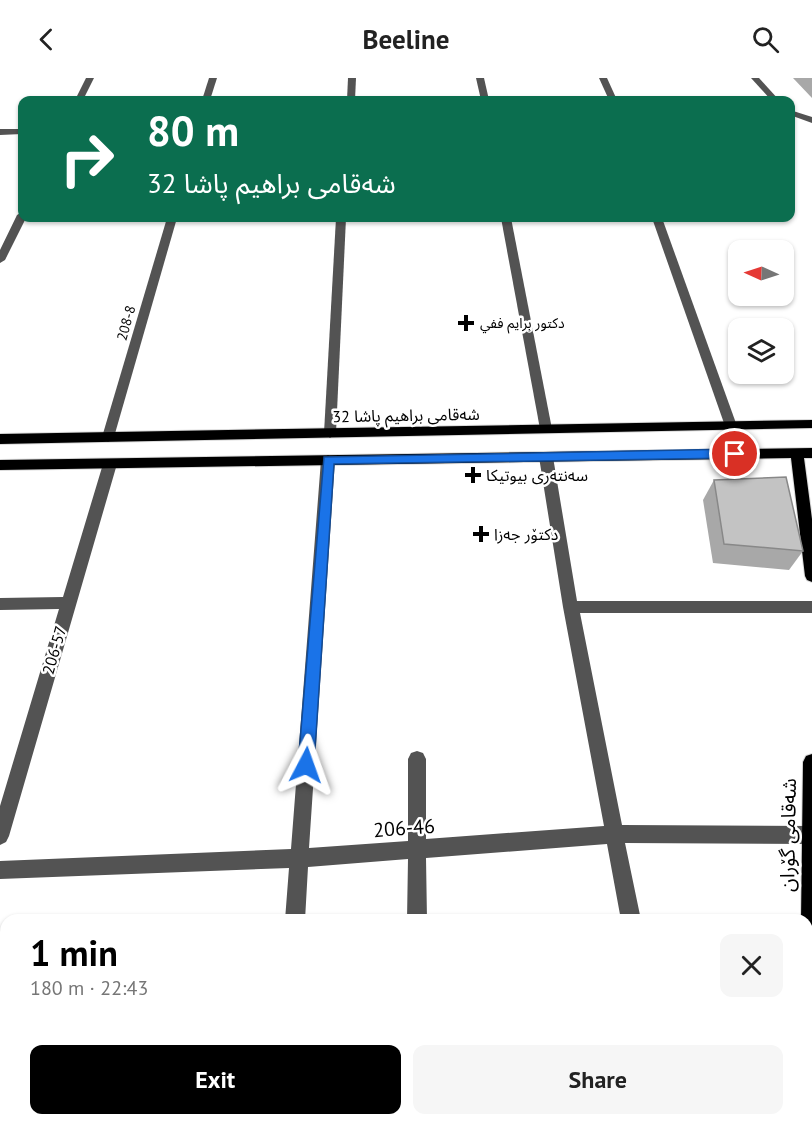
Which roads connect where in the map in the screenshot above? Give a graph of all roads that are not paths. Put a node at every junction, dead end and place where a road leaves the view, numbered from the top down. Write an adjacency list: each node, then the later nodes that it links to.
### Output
1 (90, 78): 7 (street)
2 (213, 78): 8 (street)
3 (352, 78): 9 (street)
4 (480, 78): 10 (street)
5 (603, 78): 11 (street)
6 (755, 78): 12 (street)
7 (81, 96)
8 (207, 96)
9 (351, 96)
10 (483, 96)
11 (611, 96)
12 (771, 96)
13 (0, 132): 14 (street)
14 (18, 132)
15 (19, 222): 20 (street)
16 (171, 222): 25 (street, 208-8)
17 (341, 222): 24 (street)
18 (508, 222): 23 (street)
19 (658, 222): 22 (street)
20 (0, 260)
21 (812, 424): 22 (main road, شەقامی براهیم پاشا 32)
22 (731, 426): 23 (main road, شەقامی براهیم پاشا 32)
23 (546, 429): 24 (main road, شەقامی براهیم پاشا 32)
24 (330, 433): 25 (main road, شەقامی براهیم پاشا 32)
25 (108, 437): 26 (main road, شەقامی براهیم پاشا 32)
26 (0, 439)
27 (797, 453): 28 (main road); 29 (main road); 33 (main road)
28 (812, 453)
29 (546, 457): 30 (main road); 36 (street)
30 (328, 460): 31 (main road); 44 (street)
31 (110, 464): 32 (main road); 34 (street, 206-57)
32 (0, 465)
33 (812, 576)
34 (68, 603): 35 (street); 42 (street, 206-57)
35 (0, 604)
36 (571, 607): 37 (street); 40 (street)
37 (812, 607)
38 (417, 759): 43 (street)
39 (812, 762): 41 (main road, شەقامی گۆران)
40 (615, 834): 41 (street, 206-46); 43 (street, 206-46); 48 (street)
41 (811, 835): 49 (main road, شەقامی گۆران)
42 (0, 836)
43 (417, 849): 44 (street, 206-46); 47 (street)
44 (299, 858): 45 (street, 206-46); 46 (street)
45 (0, 870)
46 (295, 914)
47 (417, 914)
48 (630, 914)
49 (810, 914)

